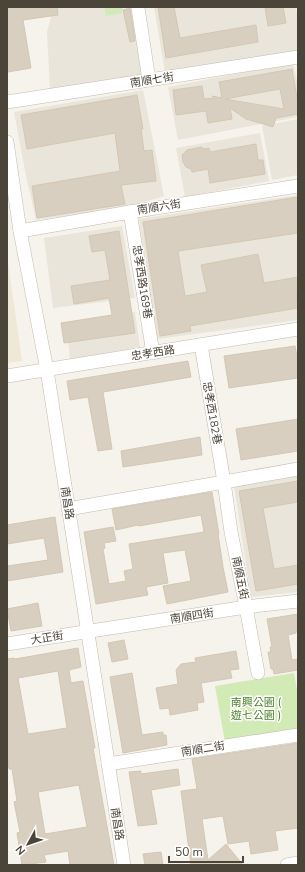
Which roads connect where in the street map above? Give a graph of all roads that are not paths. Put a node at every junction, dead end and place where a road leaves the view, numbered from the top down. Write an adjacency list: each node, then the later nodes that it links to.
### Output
1 (138, 8): 3 (street)
2 (298, 57): 3 (street, 南順七街)
3 (149, 80): 4 (street, 南順七街)
4 (7, 102)
5 (7, 142): 8 (street, 南昌路)
6 (298, 186): 7 (street, 南順六街)
7 (130, 212): 8 (street, 南順六街); 11 (street, 忠孝西路169巷)
8 (20, 231): 12 (street, 南昌路)
9 (298, 329): 10 (street, 忠孝西路)
10 (201, 345): 11 (street, 忠孝西路); 15 (street, 忠孝西182巷)
11 (153, 353): 12 (street, 忠孝西路)
12 (47, 370): 13 (street, 忠孝西路); 16 (street, 南昌路)
13 (7, 376)
14 (298, 469): 15 (street)
15 (224, 482): 16 (street); 18 (street, 南順五街)
16 (68, 509): 19 (street, 南昌路)
17 (298, 601): 18 (street, 南順四街)
18 (246, 607): 19 (street, 南順四街); 21 (street, 南順五街)
19 (87, 632): 20 (street, 大正街); 23 (street, 南昌路)
20 (7, 644)
21 (258, 673)
22 (298, 735): 23 (street, 南順二街)
23 (108, 764): 25 (street, 南昌路)
24 (298, 863): 26 (street)
25 (124, 865)
26 (287, 865)

